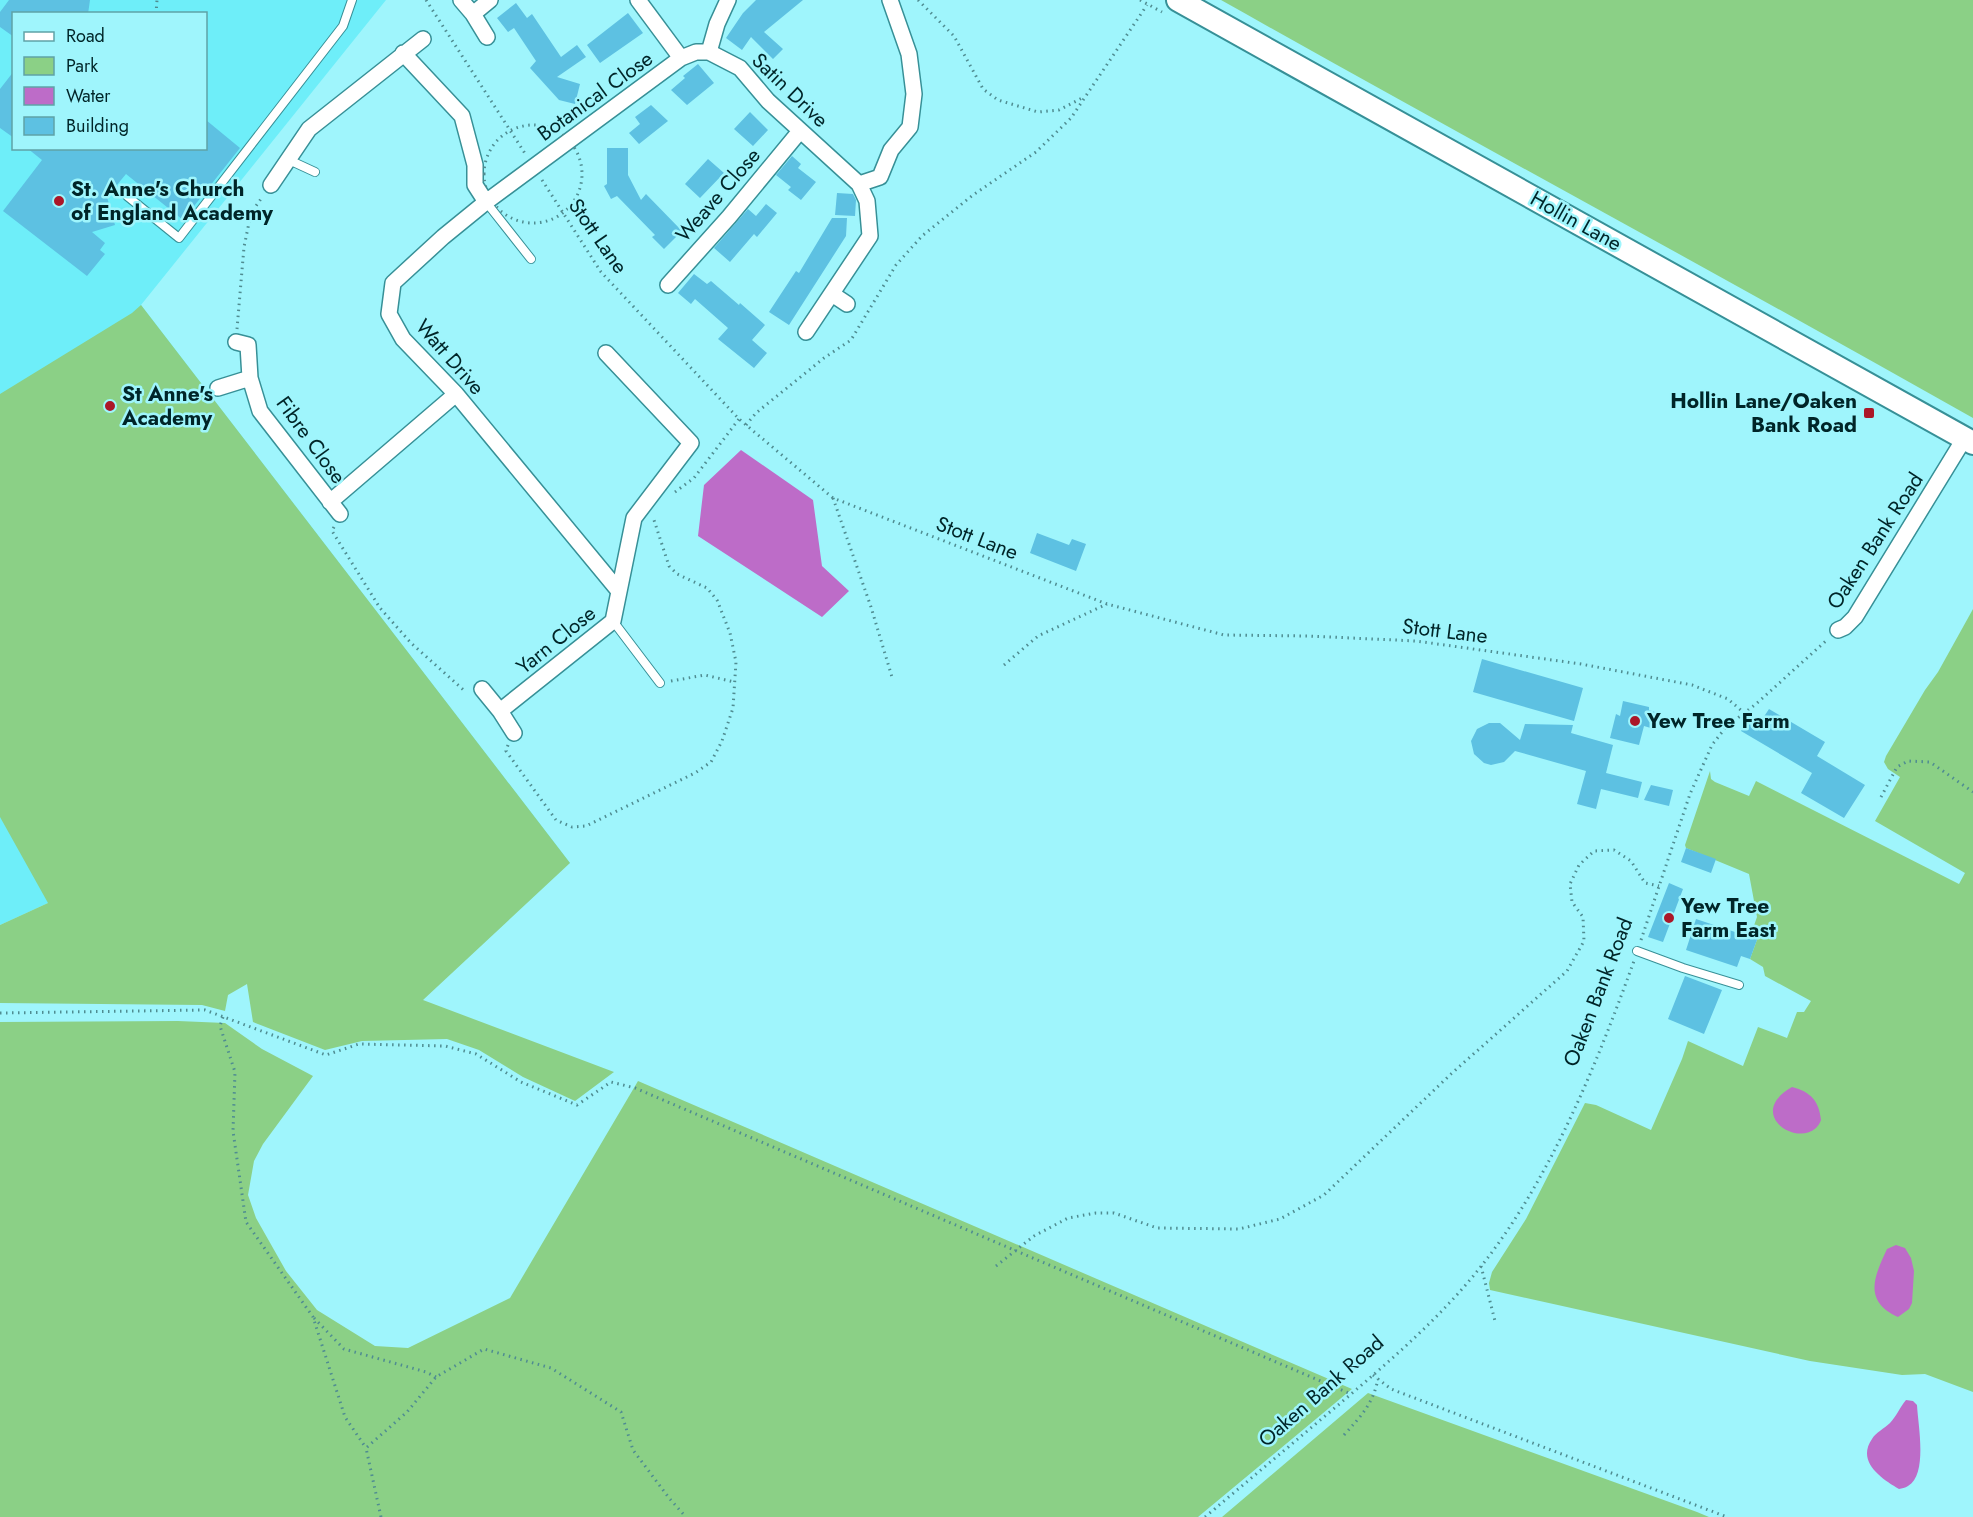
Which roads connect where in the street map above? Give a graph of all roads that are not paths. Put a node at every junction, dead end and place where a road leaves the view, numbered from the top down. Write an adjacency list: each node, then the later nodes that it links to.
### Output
1 (351, 0): 20 (lane)
2 (461, 0): 8 (street)
3 (489, 0): 8 (street)
4 (638, 0): 13 (street)
5 (728, 0): 11 (street)
6 (890, 0): 18 (street)
7 (1178, 0): 32 (main road, Hollin Lane)
8 (473, 14): 9 (street)
9 (487, 37)
10 (423, 39): 12 (street)
11 (709, 52): 13 (street); 14 (street, Satin Drive)
12 (403, 53): 15 (street); 21 (street)
13 (681, 58): 16 (street, Botanical Close)
14 (800, 131): 18 (street, Satin Drive); 23 (street, Weave Close)
15 (290, 160): 17 (lane); 19 (street)
16 (533, 167): 21 (street, Watt Drive)
17 (315, 172)
18 (859, 184): 24 (street)
19 (271, 185)
20 (127, 196)
21 (486, 202): 22 (lane); 31 (street, Watt Drive)
22 (531, 259)
23 (668, 285)
24 (832, 294): 25 (street); 26 (street)
25 (847, 304)
26 (806, 332)
27 (236, 342): 29 (street, Fibre Close)
28 (606, 353): 33 (street, Yarn Close)
29 (250, 378): 30 (street); 31 (street, Fibre Close)
30 (218, 388)
31 (456, 394): 33 (street, Watt Drive)
32 (1969, 441): 35 (street, Oaken Bank Road)
33 (618, 590): 34 (street, Yarn Close)
34 (614, 621): 36 (lane); 38 (street, Yarn Close)
35 (1838, 630)
36 (660, 683)
37 (483, 689): 38 (street)
38 (500, 711): 39 (street)
39 (514, 733)
40 (1637, 951): 41 (lane)
41 (1739, 985)

